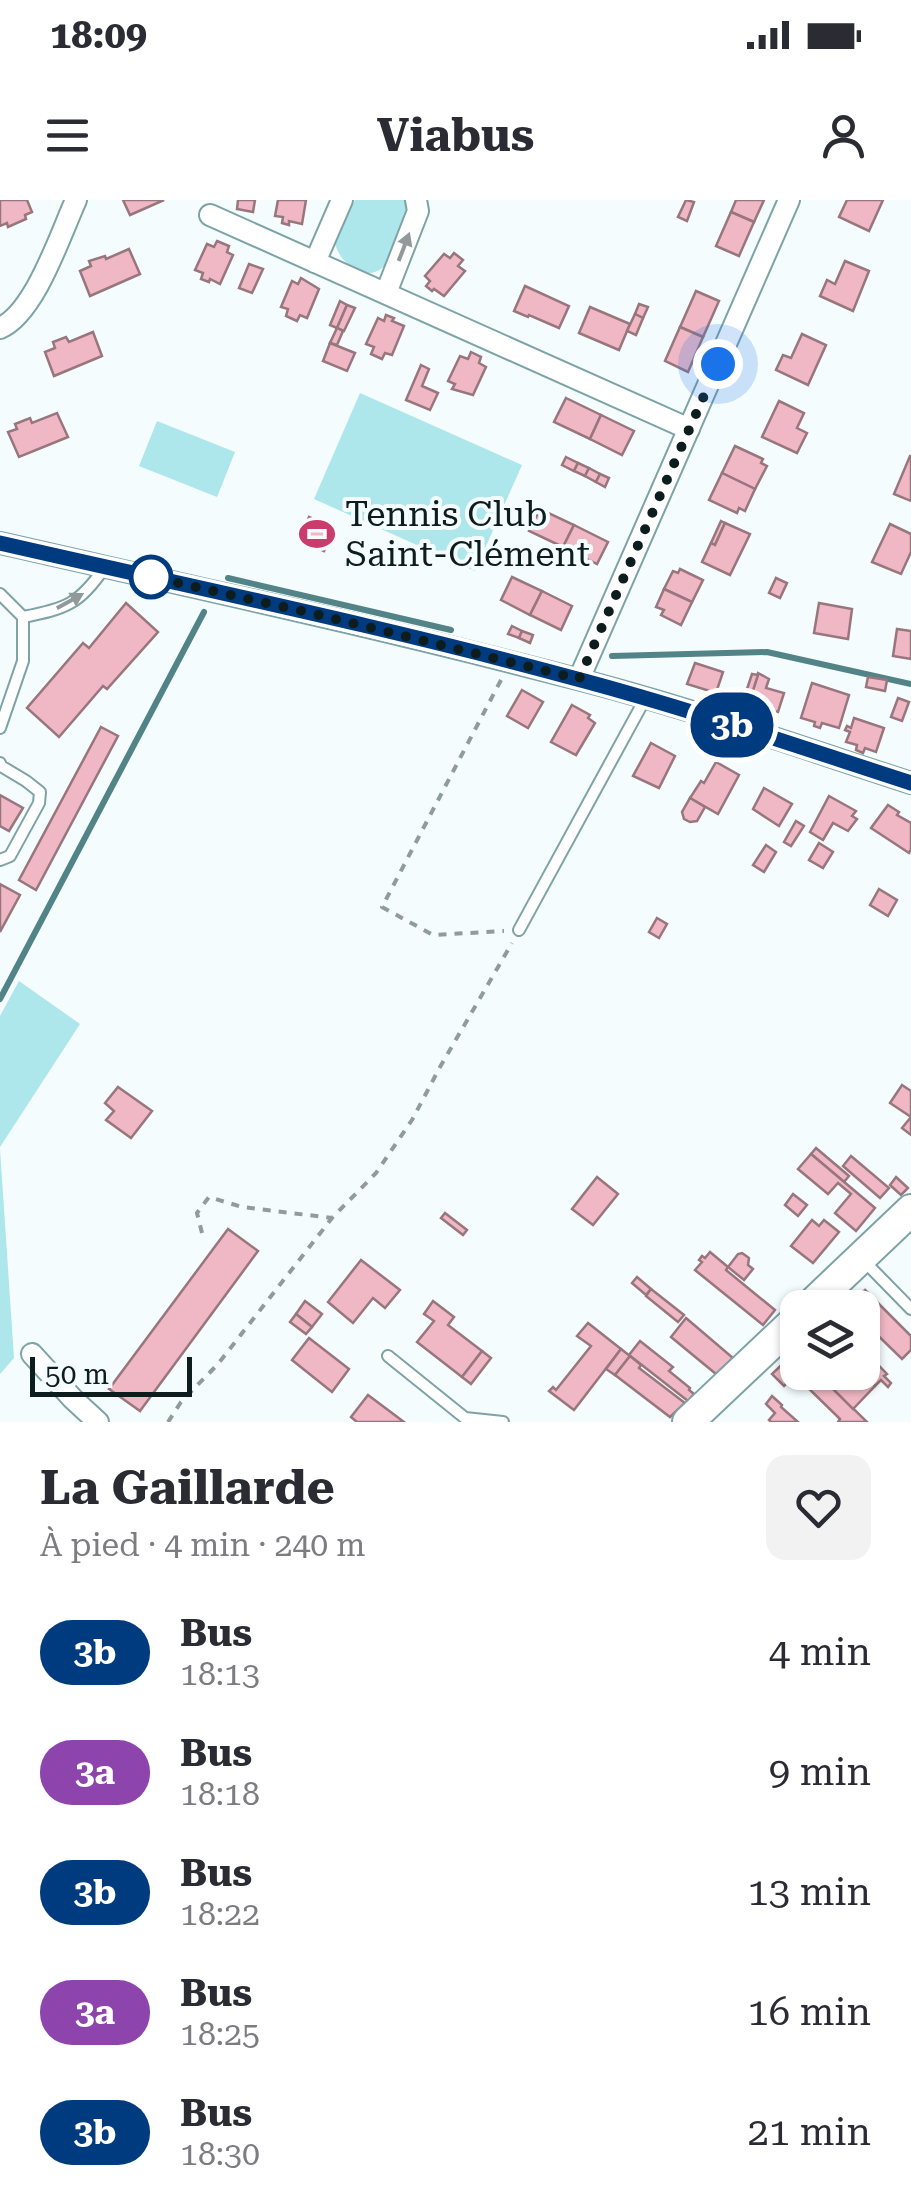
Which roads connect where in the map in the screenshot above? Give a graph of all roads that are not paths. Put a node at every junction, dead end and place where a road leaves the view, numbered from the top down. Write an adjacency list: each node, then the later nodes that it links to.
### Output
1 (76, 200): 8 (street)
2 (342, 200): 6 (street)
3 (416, 200): 7 (street, one-way to 3)
4 (790, 200): 9 (street)
5 (210, 214): 6 (street)
6 (315, 262): 7 (street)
7 (386, 293): 9 (street)
8 (0, 328)
9 (689, 429): 14 (street)
10 (0, 543): 11 (street)
11 (105, 567): 13 (lane, one-way to 11); 14 (street)
12 (0, 594): 13 (lane)
13 (23, 617): 16 (lane)
14 (579, 679): 15 (street)
15 (644, 699): 18 (street); 20 (lane)
16 (0, 728)
17 (0, 762): 19 (lane)
18 (911, 783)
19 (0, 860)
20 (519, 930)
21 (911, 1210): 22 (main road)
22 (860, 1258): 23 (main road); 24 (lane)
23 (827, 1290)
24 (911, 1309)
25 (780, 1335): 30 (main road)
26 (32, 1354): 28 (street)
27 (388, 1356): 29 (lane)
28 (98, 1422)
29 (503, 1422)
30 (688, 1422)

